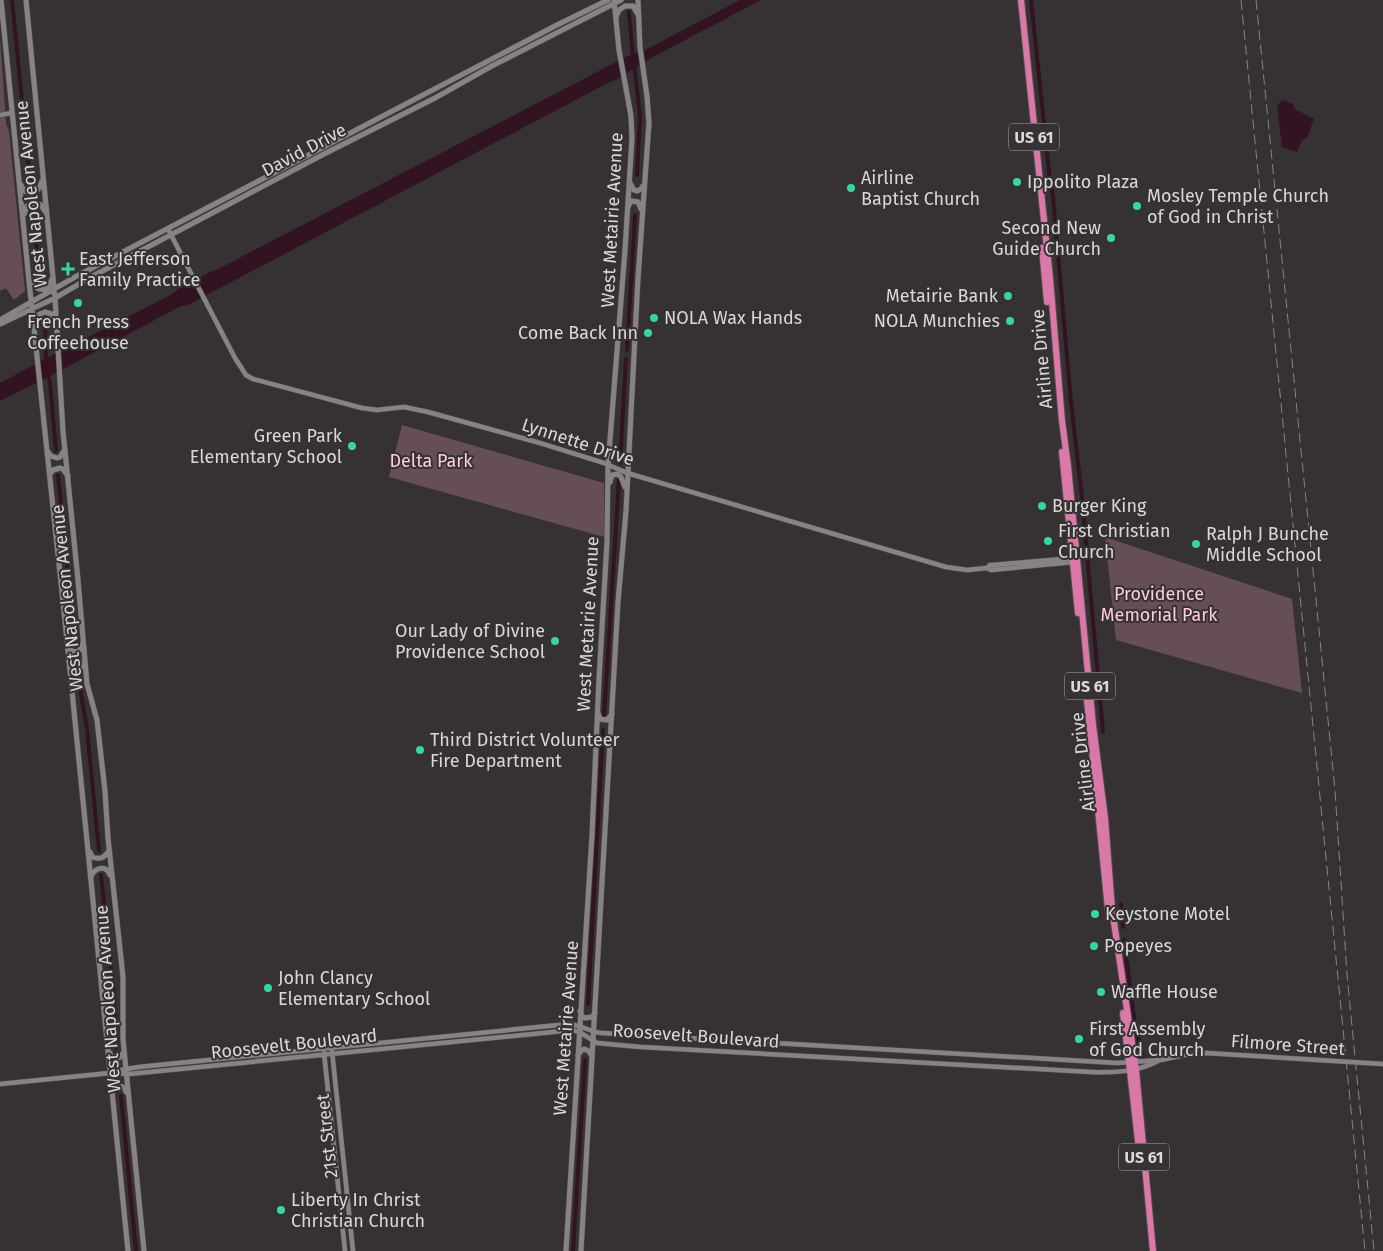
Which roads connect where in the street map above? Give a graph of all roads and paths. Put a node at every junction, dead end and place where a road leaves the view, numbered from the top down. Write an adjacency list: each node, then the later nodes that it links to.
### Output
1 (1, 0): 11 (main road, West Napoleon Avenue)
2 (26, 0): 13 (main road, West Napoleon Avenue)
3 (608, 0): 17 (main road, David Drive)
4 (621, 0): 8 (main road, David Drive)
5 (638, 0): 9 (main road, West Metairie Avenue)
6 (1017, 0): 43 (highway, Airline Drive / US 61)
7 (1021, 0): 43 (highway, Airline Drive / US 61)
8 (614, 2): 10 (main road, West Metairie Avenue); 18 (main road, David Drive)
9 (638, 16): 10 (main road); 16 (main road, West Metairie Avenue)
10 (616, 18): 14 (main road, West Metairie Avenue)
11 (12, 113): 12 (street); 15 (main road, West Napoleon Avenue)
12 (0, 115)
13 (43, 177): 15 (main road); 21 (main road, West Napoleon Avenue)
14 (629, 178): 16 (main road); 19 (main road, West Metairie Avenue)
15 (19, 180): 22 (main road, West Napoleon Avenue)
16 (644, 184): 20 (main road, West Metairie Avenue)
17 (251, 185): 18 (main road); 23 (main road, David Drive)
18 (254, 192): 24 (main road, David Drive)
19 (627, 208): 20 (main road); 37 (main road, West Metairie Avenue)
20 (642, 212): 38 (main road, West Metairie Avenue)
21 (47, 214): 22 (main road); 25 (main road, West Napoleon Avenue)
22 (23, 218): 26 (main road, West Napoleon Avenue)
23 (168, 229): 24 (street, Lynnette Drive); 27 (main road, David Drive)
24 (170, 235): 28 (main road, David Drive); 37 (street, Lynnette Drive)
25 (52, 274): 26 (main road); 27 (main road, West Napoleon Avenue)
26 (29, 281): 29 (main road, West Napoleon Avenue)
27 (54, 289): 28 (main road, West Napoleon Avenue); 29 (main road, David Drive)
28 (55, 298): 30 (main road, David Drive); 34 (main road, West Napoleon Avenue)
29 (31, 302): 30 (main road, West Napoleon Avenue); 31 (main road, David Drive)
30 (33, 309): 32 (main road, David Drive); 33 (main road, West Napoleon Avenue)
31 (0, 320)
32 (0, 324)
33 (34, 325): 34 (main road); 36 (main road, West Napoleon Avenue)
34 (58, 328): 35 (main road, West Napoleon Avenue)
35 (65, 449): 36 (main road); 40 (main road, West Napoleon Avenue)
36 (48, 451): 39 (main road, West Napoleon Avenue)
37 (608, 465): 38 (street, Lynnette Drive); 41 (main road, West Metairie Avenue)
38 (627, 473): 42 (main road, West Metairie Avenue); 43 (street, Lynnette Drive)
39 (50, 474): 40 (main road); 45 (main road, West Napoleon Avenue)
40 (68, 476): 44 (main road, West Napoleon Avenue)
41 (608, 488): 42 (main road); 48 (main road, West Metairie Avenue)
42 (627, 495): 49 (main road, West Metairie Avenue)
43 (1074, 560): 69 (highway, Airline Drive / US 61)
44 (83, 642): 45 (main road); 47 (main road, West Napoleon Avenue)
45 (68, 644): 46 (main road, West Napoleon Avenue)
46 (70, 666): 47 (main road); 50 (main road, West Napoleon Avenue)
47 (86, 671): 51 (main road, West Napoleon Avenue)
48 (597, 710): 49 (main road); 54 (main road, West Metairie Avenue)
49 (612, 714): 55 (main road, West Metairie Avenue)
50 (87, 846): 51 (main road); 52 (main road, West Napoleon Avenue)
51 (109, 850): 53 (main road, West Napoleon Avenue)
52 (90, 877): 53 (main road); 60 (main road, West Napoleon Avenue)
53 (113, 880): 63 (main road, West Napoleon Avenue)
54 (580, 1011): 55 (main road); 56 (main road, West Metairie Avenue)
55 (595, 1013): 58 (main road, West Metairie Avenue)
56 (579, 1025): 57 (main road, West Metairie Avenue); 58 (street, Roosevelt Boulevard); 62 (street, Roosevelt Boulevard)
57 (579, 1032): 59 (street, Roosevelt Boulevard); 65 (street, Roosevelt Boulevard); 66 (main road, West Metairie Avenue)
58 (594, 1032): 59 (main road, West Metairie Avenue); 69 (street, Roosevelt Boulevard)
59 (593, 1041): 68 (main road, West Metairie Avenue); 71 (street, Roosevelt Boulevard)
60 (108, 1048): 63 (main road); 73 (main road, West Napoleon Avenue)
61 (324, 1048): 62 (street, Roosevelt Boulevard); 64 (street, 21st Street); 72 (street, Roosevelt Boulevard)
62 (332, 1048): 65 (street, 21st Street)
63 (124, 1052): 72 (main road, West Napoleon Avenue)
64 (324, 1054): 65 (street, Roosevelt Boulevard); 72 (street, Roosevelt Boulevard); 79 (street, 21st Street)
65 (332, 1054): 80 (street, 21st Street)
66 (577, 1058): 68 (main road); 81 (main road, West Metairie Avenue)
67 (1161, 1060): 69 (street, Filmore Street); 70 (street, Filmore Street); 71 (street, Filmore Street)
68 (592, 1061): 82 (main road, West Metairie Avenue)
69 (1132, 1063): 71 (highway, Airline Drive / US 61)
70 (1383, 1064)
71 (1133, 1071): 83 (highway, Airline Drive / US 61); 84 (highway, Airline Drive / US 61)
72 (126, 1072): 73 (street, Roosevelt Boulevard); 76 (main road, West Napoleon Avenue)
73 (110, 1073): 74 (street, Roosevelt Boulevard); 75 (main road, West Napoleon Avenue)
74 (0, 1084)
75 (112, 1093): 76 (main road); 77 (main road, West Napoleon Avenue)
76 (128, 1098): 78 (main road, West Napoleon Avenue)
77 (128, 1251)
78 (144, 1251)
79 (345, 1251)
80 (353, 1251)
81 (566, 1251)
82 (580, 1251)
83 (1150, 1251)
84 (1153, 1251)

